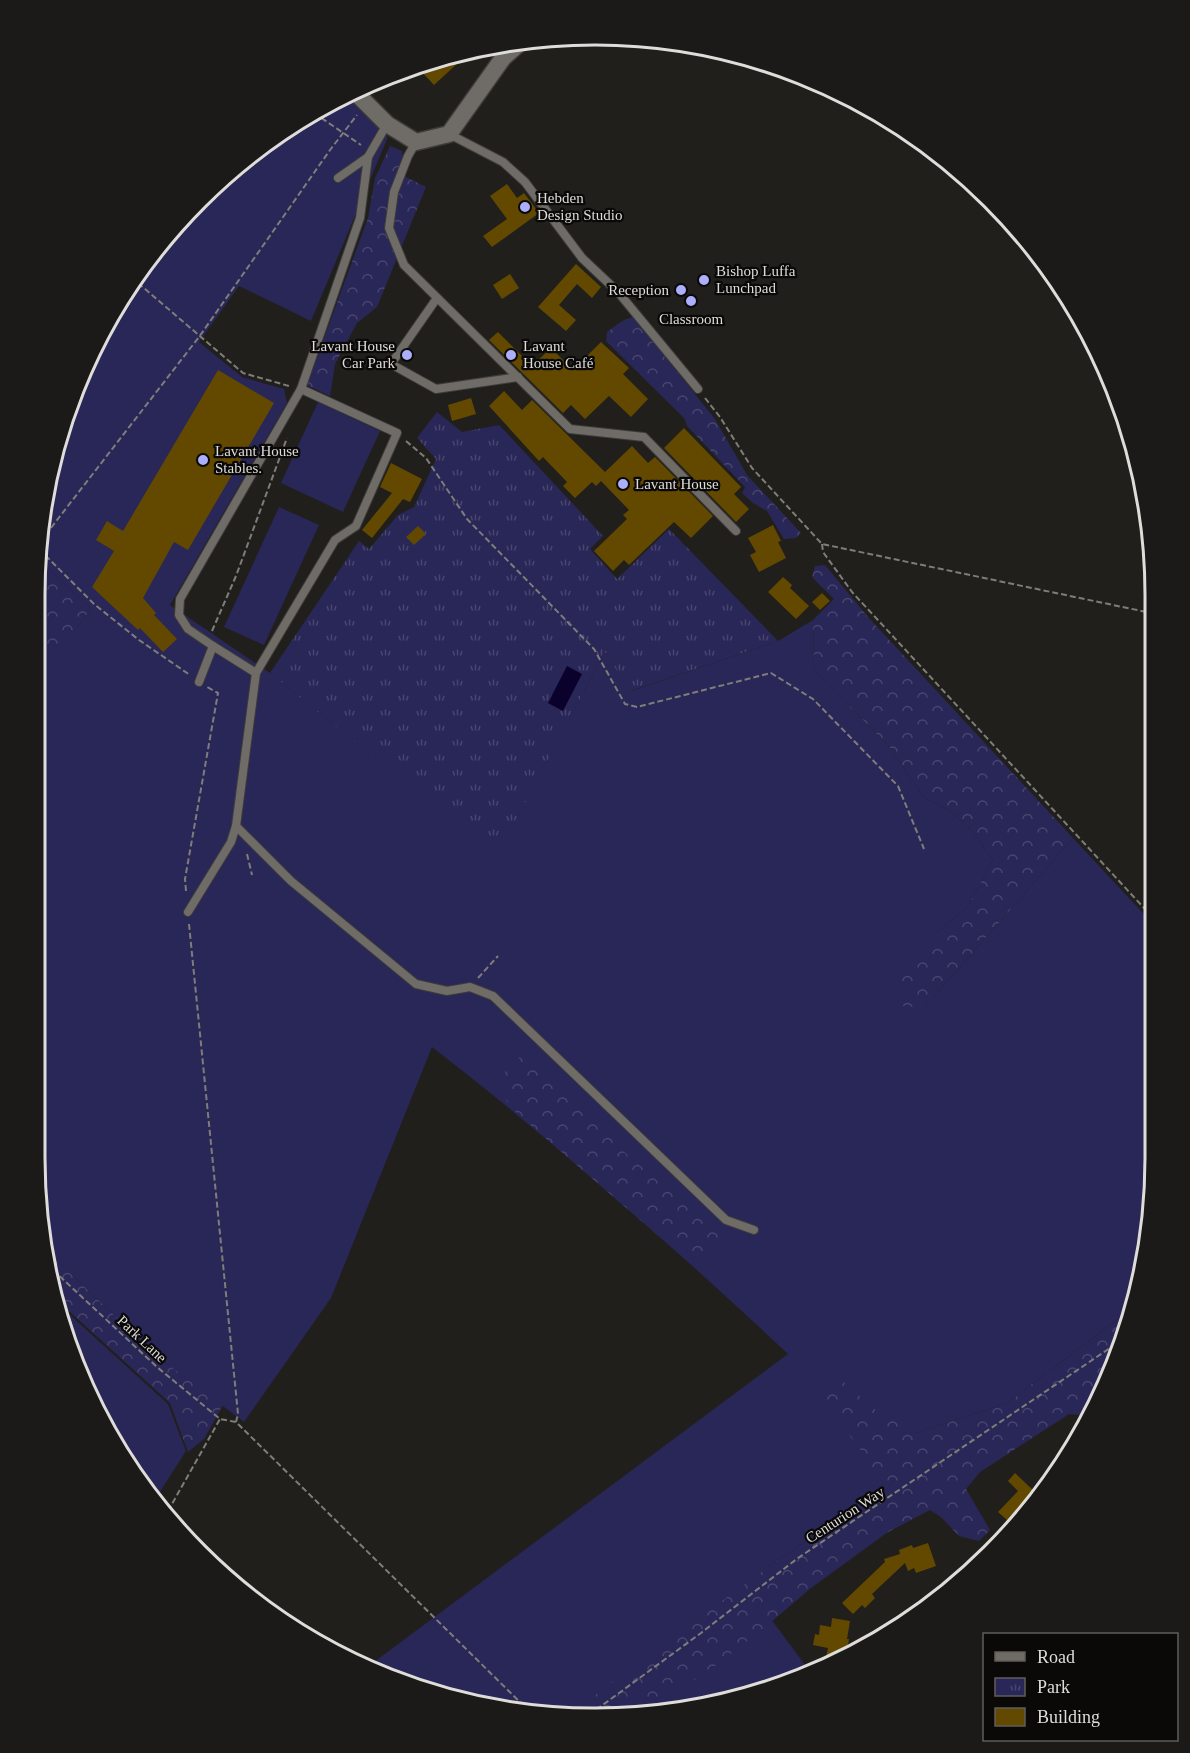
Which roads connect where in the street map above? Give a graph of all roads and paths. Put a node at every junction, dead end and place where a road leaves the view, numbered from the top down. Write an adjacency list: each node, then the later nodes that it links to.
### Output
1 (509, 52): 7 (street)
2 (361, 98): 5 (street)
3 (359, 99): 6 (path)
4 (322, 118): 6 (path)
5 (387, 124): 8 (street); 9 (lane)
6 (343, 133): 9 (path); 13 (path)
7 (448, 134): 8 (street); 16 (lane)
8 (416, 142): 12 (lane)
9 (369, 155): 10 (lane); 15 (lane)
10 (338, 178)
11 (141, 285): 13 (path)
12 (437, 298): 14 (lane); 14 (lane)
13 (199, 337): 15 (path); 19 (path)
14 (518, 377): 20 (lane)
15 (301, 389): 18 (lane); 24 (lane)
16 (698, 389): 21 (path)
17 (290, 433): 24 (path)
18 (397, 433): 25 (lane); 28 (path)
19 (49, 530)
20 (736, 531)
21 (822, 544): 23 (path); 30 (path)
22 (46, 556): 26 (path)
23 (1145, 612)
24 (210, 644): 25 (lane); 26 (lane)
25 (256, 673): 27 (lane)
26 (199, 682): 31 (path)
27 (235, 830): 29 (path); 31 (lane); 33 (lane)
28 (924, 849)
29 (252, 875)
30 (1145, 910)
31 (188, 912): 38 (path)
32 (498, 956): 33 (path)
33 (470, 987): 34 (lane)
34 (754, 1230)
35 (58, 1275): 37 (path, Park Lane)
36 (1111, 1348): 41 (path, Centurion Way)
37 (220, 1419): 38 (path); 39 (path)
38 (236, 1422): 40 (path)
39 (170, 1507)
40 (520, 1703)
41 (599, 1708)

